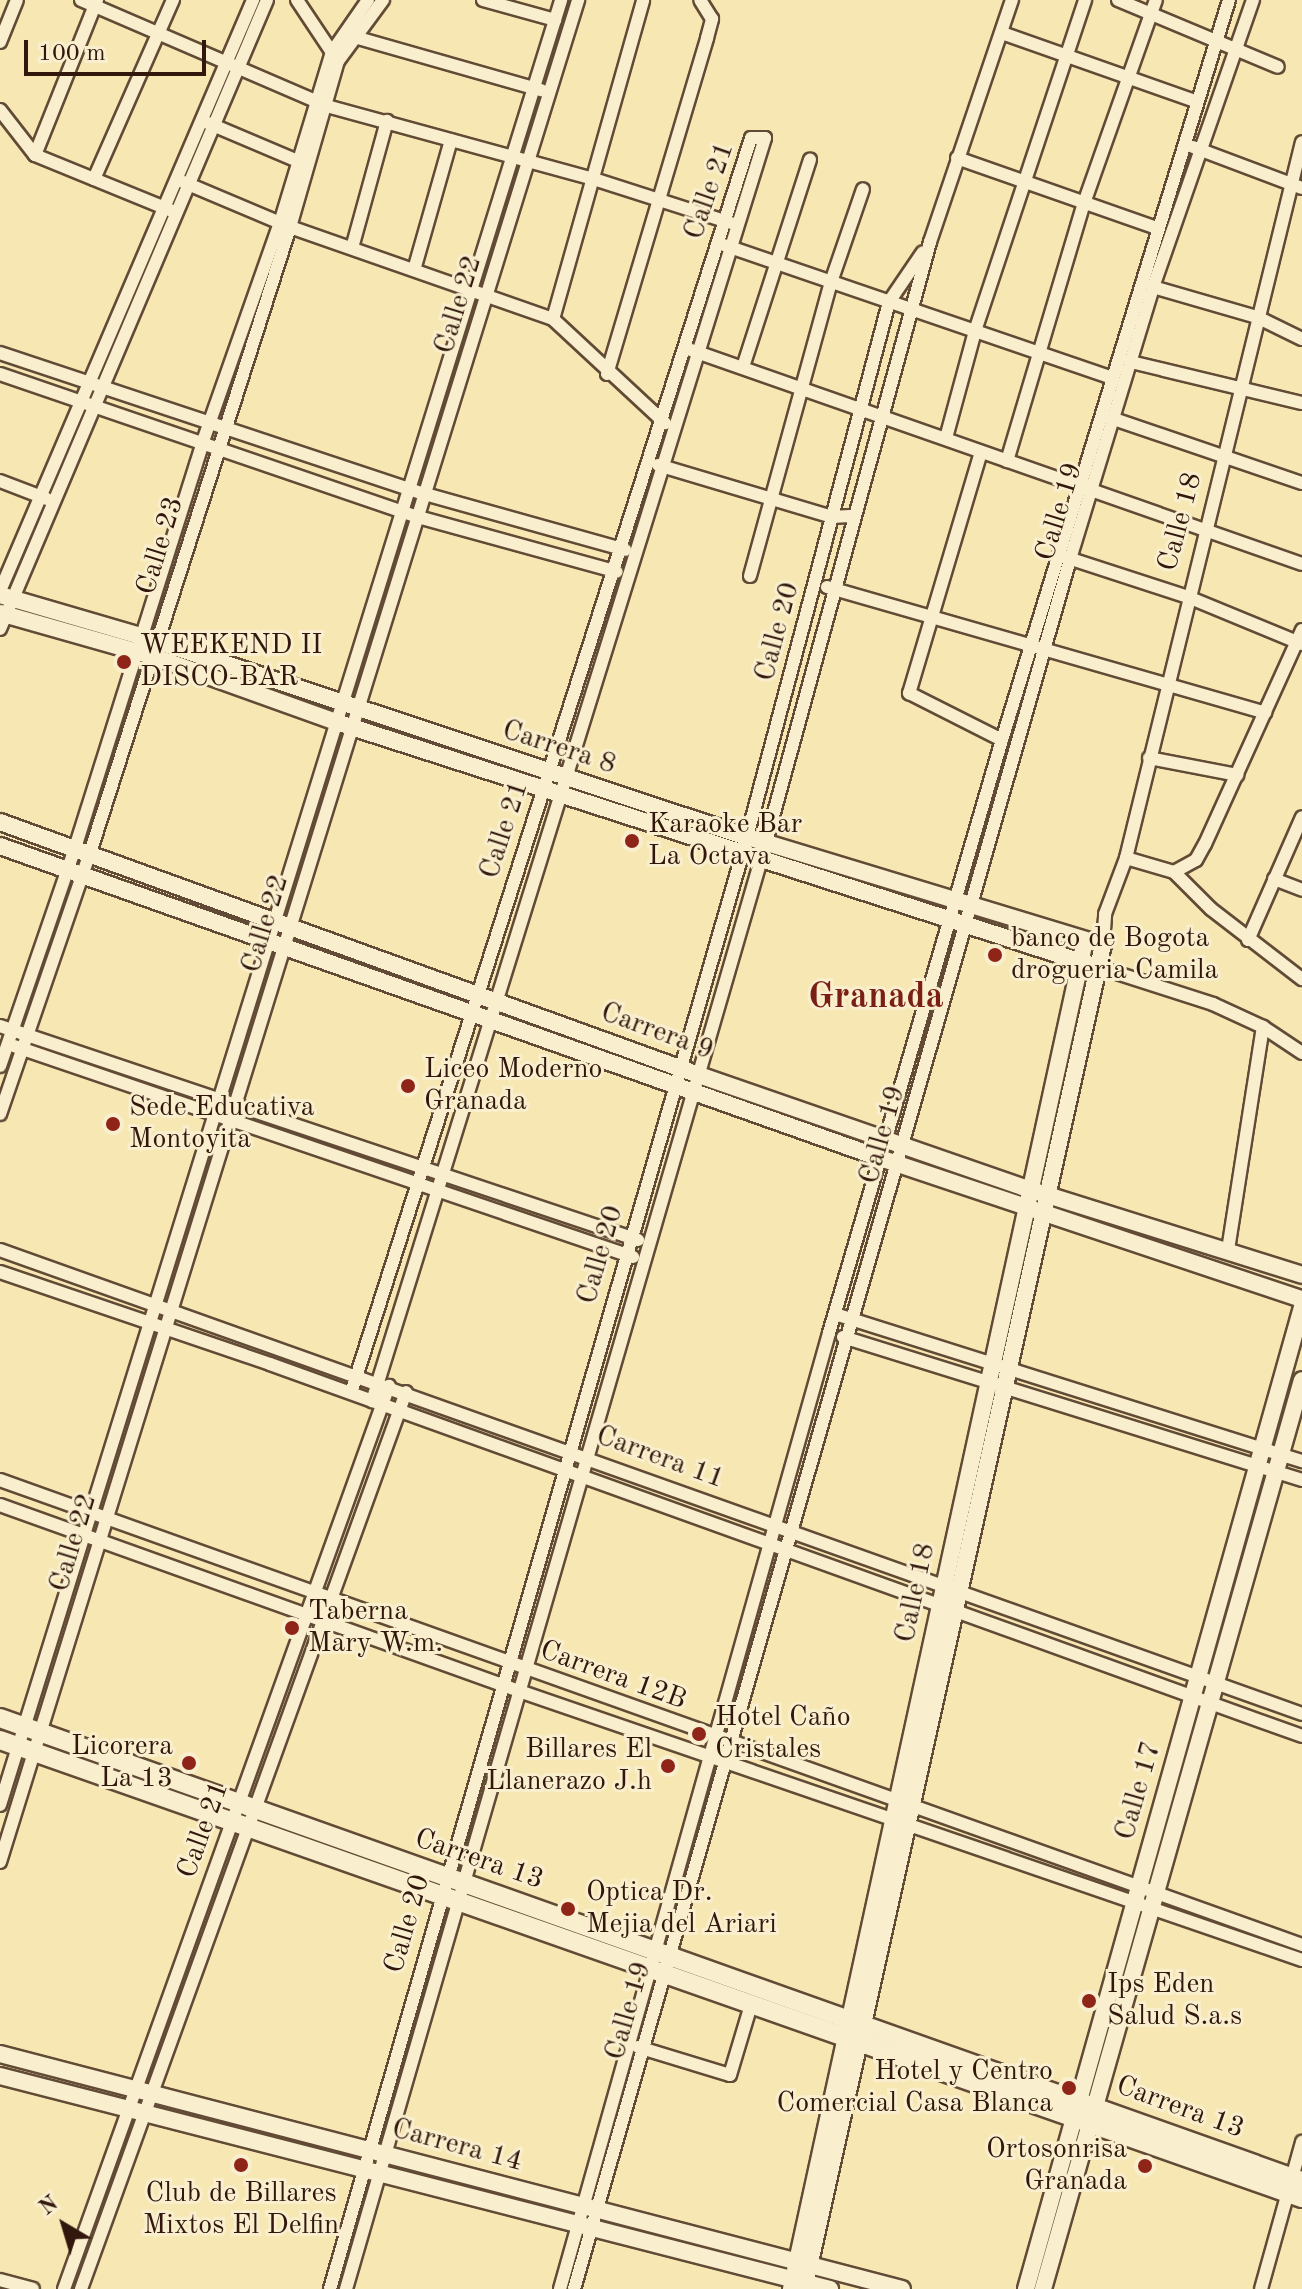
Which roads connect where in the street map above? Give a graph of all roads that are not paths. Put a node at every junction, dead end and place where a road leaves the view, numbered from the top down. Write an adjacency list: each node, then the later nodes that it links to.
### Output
1 (81, 0): 20 (street)
2 (173, 0): 23 (street)
3 (253, 0): 31 (street)
4 (267, 0): 31 (street)
5 (297, 0): 29 (street)
6 (368, 0): 25 (street, Calle 23)
7 (383, 0): 25 (street, Calle 23)
8 (483, 0): 22 (street)
9 (561, 0): 22 (street, Calle 22)
10 (578, 0): 35 (street, Calle 22)
11 (643, 0): 52 (street)
12 (700, 0): 57 (street)
13 (1012, 0): 24 (street, Calle 20)
14 (1085, 0): 30 (street)
15 (1118, 0): 21 (street)
16 (1156, 0): 21 (street)
17 (1229, 0): 26 (street, Calle 19)
18 (1253, 0): 28 (street, Calle 19)
19 (15, 1): 27 (street)
20 (96, 3): 23 (street); 45 (street)
21 (1151, 14): 26 (street); 33 (street)
22 (555, 20): 34 (street, Calle 22)
23 (159, 33): 31 (street); 51 (street)
24 (1002, 33): 30 (street); 47 (street, Calle 20)
25 (350, 36): 29 (street, Calle 23); 34 (street)
26 (1215, 40): 28 (street); 36 (street, Calle 19)
27 (0, 42)
28 (1236, 49): 32 (street); 44 (street, Calle 19)
29 (335, 57): 37 (street, Calle 23)
30 (1067, 57): 33 (street); 54 (street)
31 (232, 65): 37 (street); 40 (street)
32 (1278, 67)
33 (1131, 76): 36 (street); 58 (street)
34 (534, 88): 35 (street); 46 (street, Calle 22)
35 (550, 92): 49 (street, Calle 22)
36 (1195, 101): 43 (street, Calle 19)
37 (323, 104): 39 (street); 50 (street, Calle 23); 61 (street, Calle 23)
38 (0, 110): 45 (street)
39 (387, 121): 41 (street); 66 (street)
40 (208, 122): 50 (street); 53 (street)
41 (451, 140): 46 (street); 69 (street)
42 (1302, 142): 55 (street, Calle 18)
43 (1183, 144): 44 (street); 63 (street, Calle 19)
44 (1201, 150): 55 (street); 71 (street, Calle 19)
45 (35, 155): 51 (street)
46 (513, 156): 49 (street); 72 (street, Calle 22)
47 (957, 158): 54 (street); 64 (street, Calle 20)
48 (810, 160): 68 (street)
49 (529, 161): 52 (street); 73 (street, Calle 22)
50 (300, 162): 61 (street, Calle 23)
51 (94, 179): 59 (street)
52 (594, 179): 57 (street); 77 (street)
53 (183, 181): 59 (street); 61 (street)
54 (1024, 182): 58 (street); 78 (street)
55 (1297, 185): 76 (street, Calle 18)
56 (863, 189): 70 (street)
57 (662, 199): 60 (street); 87 (street)
58 (1084, 203): 63 (street); 81 (street)
59 (170, 210): 89 (street); 90 (street)
60 (725, 221): 62 (street); 62 (street, Calle 21); 65 (street, Calle 21)
61 (285, 225): 66 (street); 100 (street, Calle 23)
62 (738, 225): 67 (street, Calle 21)
63 (1157, 228): 88 (street, Calle 19)
64 (930, 242): 74 (street, Calle 20); 75 (street, Calle 20)
65 (718, 243): 67 (street); 80 (street, Calle 21)
66 (352, 248): 69 (street)
67 (731, 248): 68 (street); 83 (street, Calle 21)
68 (775, 263): 70 (street); 85 (street)
69 (414, 270): 72 (street)
70 (831, 282): 74 (street); 91 (street)
71 (1153, 287): 76 (street); 84 (street, Calle 19)
72 (471, 288): 73 (street); 113 (street, Calle 22)
73 (487, 293): 77 (street); 114 (street, Calle 22)
74 (889, 302): 75 (street); 96 (street, Calle 20)
75 (912, 310): 78 (street); 97 (street, Calle 20)
76 (1257, 317): 79 (street); 92 (street, Calle 18)
77 (553, 319): 87 (street)
78 (975, 331): 81 (street); 102 (street)
79 (1302, 339)
80 (684, 348): 83 (street); 99 (street, Calle 21)
81 (1038, 352): 88 (street); 108 (street)
82 (0, 353): 89 (street)
83 (698, 353): 85 (street); 101 (street, Calle 21)
84 (1131, 362): 92 (street); 98 (street, Calle 19)
85 (743, 367): 91 (street)
86 (0, 374): 93 (street)
87 (607, 374): 99 (street)
88 (1112, 378): 98 (street, Calle 19)
89 (89, 383): 90 (street); 93 (street)
90 (103, 387): 95 (street); 100 (street)
91 (801, 390): 96 (street); 116 (street)
92 (1243, 390): 94 (street); 106 (street, Calle 18)
93 (81, 402): 95 (street); 115 (street)
94 (1302, 403)
95 (95, 406): 103 (street); 117 (street)
96 (861, 410): 97 (street); 121 (street, Calle 20)
97 (881, 415): 102 (street); 119 (street, Calle 20)
98 (1106, 416): 106 (street); 112 (street, Calle 19)
99 (661, 421): 101 (street); 107 (street, Calle 21)
100 (217, 427): 103 (street, Calle 23); 104 (street, Calle 23); 113 (street)
101 (675, 427): 109 (street, Calle 21)
102 (946, 438): 105 (street)
103 (202, 444): 104 (street); 137 (street, Calle 23)
104 (217, 448): 118 (street); 137 (street, Calle 23)
105 (981, 452): 108 (street); 134 (street)
106 (1225, 458): 111 (street); 122 (street, Calle 18)
107 (648, 460): 109 (street); 123 (street, Calle 21)
108 (1007, 461): 112 (street)
109 (663, 467): 116 (street); 124 (street, Calle 21)
110 (0, 481): 115 (street)
111 (1302, 483)
112 (1086, 485): 122 (street); 125 (street, Calle 19)
113 (409, 488): 114 (street); 118 (street, Calle 22)
114 (425, 494): 120 (street, Calle 22); 123 (street)
115 (40, 497): 117 (street); 133 (street)
116 (771, 498): 121 (street); 129 (street)
117 (54, 502): 133 (street)
118 (402, 512): 120 (street); 140 (street, Calle 22)
119 (854, 516): 121 (street); 131 (street, Calle 20)
120 (418, 517): 127 (street); 140 (street, Calle 22)
121 (832, 517): 130 (street, Calle 20)
122 (1206, 528): 126 (street); 132 (street, Calle 18)
123 (620, 548): 124 (street); 127 (street, Calle 21)
124 (636, 553): 128 (street, Calle 21)
125 (1064, 556): 132 (street); 136 (street, Calle 19); 138 (street, Calle 19)
126 (1302, 564)
127 (613, 570): 128 (street); 148 (street, Calle 21)
128 (629, 575): 149 (street, Calle 21)
129 (750, 576)
130 (816, 583): 131 (street); 152 (street, Calle 20)
131 (835, 589): 134 (street); 154 (street, Calle 20)
132 (1188, 597): 135 (street); 139 (street, Calle 18)
133 (3, 607): 137 (street, Carrera 8)
134 (931, 616): 136 (street); 145 (street)
135 (1301, 638): 141 (street)
136 (1032, 645): 138 (street); 142 (street, Calle 19)
137 (147, 647): 140 (street, Carrera 8); 144 (street, Carrera 8); 155 (street, Calle 23)
138 (1046, 648): 139 (street); 143 (street, Calle 19)
139 (1166, 684): 141 (street); 146 (street, Calle 18)
140 (350, 706): 144 (street, Calle 22); 148 (street, Carrera 8)
141 (1265, 713): 147 (street)
142 (1011, 716): 143 (street); 145 (street, Calle 19)
143 (1026, 721): 161 (street, Calle 19)
144 (344, 724): 148 (street, Carrera 8); 164 (street, Calle 22)
145 (1001, 744): 161 (street, Calle 19)
146 (1149, 758): 147 (street); 156 (street, Calle 18)
147 (1237, 775): 157 (street)
148 (546, 780): 149 (street, Carrera 8); 174 (street, Calle 21)
149 (564, 786): 152 (street, Carrera 8); 173 (street, Calle 21)
150 (1302, 817): 159 (street)
151 (0, 822): 155 (street, Carrera 9)
152 (745, 844): 154 (street, Carrera 8); 183 (street, Calle 20)
153 (0, 846): 158 (street, Carrera 9)
154 (764, 850): 161 (street, Carrera 8); 163 (street, Carrera 8); 183 (street, Calle 20)
155 (83, 851): 158 (street, Calle 23); 164 (street, Carrera 9)
156 (1126, 858): 157 (street); 162 (street, Calle 18)
157 (1174, 872): 166 (street)
158 (75, 874): 168 (street, Carrera 9); 177 (street, Calle 23); 178 (street, Calle 23)
159 (1274, 879): 160 (street); 166 (street)
160 (1302, 890)
161 (964, 904): 163 (street, Calle 19); 165 (street, Calle 19); 167 (street, Carrera 8)
162 (1105, 914): 167 (street, Calle 18); 169 (street, Calle 18)
163 (950, 920): 165 (street, Carrera 8); 189 (street, Calle 19)
164 (283, 924): 168 (street, Calle 22); 174 (street, Carrera 9)
165 (967, 925): 170 (street, Carrera 8); 190 (street, Calle 19)
166 (1248, 940): 172 (street)
167 (1085, 941): 169 (street, Carrera 8); 170 (street, Calle 18)
168 (276, 945): 174 (street, Carrera 9); 184 (street, Calle 22); 185 (street, Calle 22)
169 (1103, 945): 171 (street, Calle 18)
170 (1081, 962): 171 (street, Carrera 8); 197 (street, Calle 18)
171 (1098, 967): 176 (street); 197 (street, Calle 18)
172 (1302, 979)
173 (497, 1002): 174 (street, Carrera 9); 175 (street, Calle 21); 183 (street, Carrera 9)
174 (475, 1005): 175 (street, Carrera 9); 193 (street, Calle 21)
175 (491, 1020): 183 (street, Carrera 9); 194 (street, Calle 21)
176 (1263, 1027): 181 (street); 203 (street)
177 (6, 1028): 178 (street); 179 (street, Calle 23)
178 (26, 1035): 180 (street, Calle 23); 184 (street)
179 (4, 1043): 180 (street); 182 (street, Calle 23)
180 (21, 1049): 186 (street, Calle 23); 187 (street)
181 (1302, 1053)
182 (0, 1066)
183 (686, 1079): 189 (street, Carrera 9); 191 (street, Carrera 9); 200 (street, Calle 20); 201 (street, Calle 20)
184 (219, 1100): 185 (street); 187 (street, Calle 22)
185 (236, 1103): 188 (street, Calle 22); 193 (street)
186 (0, 1114)
187 (214, 1117): 188 (street); 209 (street, Calle 22)
188 (230, 1122): 195 (street); 211 (street, Calle 22)
189 (886, 1140): 190 (street, Carrera 9); 191 (street, Calle 19)
190 (905, 1147): 192 (street, Calle 19); 197 (street, Carrera 9)
191 (880, 1158): 192 (street, Carrera 9); 212 (street, Calle 19)
192 (899, 1164): 198 (street, Carrera 9); 213 (street, Calle 19)
193 (423, 1166): 194 (street); 195 (street, Calle 21)
194 (443, 1172): 196 (street, Calle 21); 200 (street)
195 (418, 1184): 196 (street); 222 (street, Calle 21)
196 (438, 1191): 204 (street); 225 (street, Calle 21)
197 (1039, 1192): 198 (street, Calle 18); 199 (street, Calle 18); 203 (street, Carrera 9)
198 (1026, 1209): 199 (street, Carrera 9); 220 (street, Calle 18)
199 (1044, 1214): 208 (street, Carrera 9); 221 (street, Calle 18)
200 (630, 1239): 201 (street); 204 (street, Calle 20)
201 (649, 1243): 205 (street, Calle 20)
202 (0, 1250): 209 (street, Carrera 11)
203 (1228, 1250): 207 (street, Carrera 9)
204 (625, 1255): 205 (street); 234 (street, Calle 20)
205 (643, 1260): 236 (street, Calle 20)
206 (0, 1272): 214 (street, Carrera 11)
207 (1302, 1275)
208 (1302, 1299)
209 (156, 1304): 211 (street, Carrera 11); 214 (street, Calle 22)
210 (1302, 1307): 233 (street, Calle 17)
211 (172, 1309): 215 (street, Calle 22); 222 (street, Carrera 11)
212 (835, 1314): 213 (street); 216 (street, Calle 19)
213 (854, 1320): 217 (street, Calle 19); 218 (street)
214 (150, 1324): 215 (street, Carrera 11); 245 (street, Calle 22)
215 (166, 1329): 228 (street, Carrera 11); 246 (street, Calle 22)
216 (829, 1333): 217 (street); 247 (street, Calle 19)
217 (848, 1339): 219 (street); 248 (street, Calle 19)
218 (921, 1341): 219 (street); 220 (street)
219 (913, 1359): 224 (street)
220 (992, 1363): 221 (street); 224 (street, Calle 18)
221 (1009, 1369): 226 (street, Calle 18); 233 (street)
222 (357, 1374): 225 (street, Carrera 11); 228 (street, Calle 21)
223 (1302, 1380): 235 (street, Calle 17)
224 (988, 1382): 226 (street); 253 (street, Calle 18)
225 (384, 1384): 227 (street, Carrera 11); 229 (street, Calle 21)
226 (1005, 1388): 238 (street); 253 (street, Calle 18)
227 (406, 1392): 230 (street, Carrera 11); 231 (street, Calle 21)
228 (351, 1393): 229 (street, Carrera 11)
229 (377, 1403): 231 (street, Carrera 11); 254 (street, Calle 21)
230 (443, 1405): 232 (street); 234 (street, Carrera 11)
231 (399, 1412): 232 (street, Carrera 11); 255 (street, Calle 21)
232 (436, 1425): 239 (street, Carrera 11)
233 (1262, 1448): 235 (street); 238 (street, Calle 17)
234 (569, 1451): 236 (street, Carrera 11); 239 (street, Calle 20)
235 (1281, 1454): 237 (street); 240 (street, Calle 17)
236 (588, 1457): 241 (street, Calle 20); 247 (street, Carrera 11)
237 (1302, 1461)
238 (1257, 1466): 240 (street); 263 (street, Calle 17)
239 (562, 1471): 241 (street, Carrera 11); 260 (street, Calle 20)
240 (1276, 1472): 243 (street); 264 (street, Calle 17)
241 (582, 1478): 251 (street, Carrera 11); 262 (street, Calle 20)
242 (0, 1480): 245 (street, Carrera 12B)
243 (1302, 1480)
244 (0, 1505): 249 (street, Carrera 12B)
245 (91, 1512): 246 (street, Carrera 12B); 249 (street, Calle 22)
246 (107, 1518): 250 (street, Calle 22); 254 (street, Carrera 12B)
247 (775, 1525): 248 (street, Carrera 11); 251 (street, Calle 19)
248 (793, 1530): 252 (street, Calle 19); 253 (street, Carrera 11)
249 (84, 1534): 250 (street, Carrera 12B); 273 (street, Calle 22)
250 (101, 1538): 257 (street, Carrera 12B); 273 (street, Calle 22)
251 (769, 1546): 252 (street, Carrera 11); 266 (street, Calle 19)
252 (786, 1552): 256 (street, Carrera 11); 267 (street, Calle 19)
253 (952, 1588): 256 (street, Calle 18); 259 (street, Carrera 11)
254 (315, 1592): 255 (street, Carrera 12B); 257 (street, Calle 21)
255 (332, 1598): 258 (street, Calle 21); 260 (street, Carrera 12B)
256 (948, 1608): 261 (street, Carrera 11); 282 (street, Calle 18)
257 (307, 1615): 258 (street, Carrera 12B); 283 (street, Calle 21)
258 (324, 1619): 265 (street, Carrera 12B); 283 (street, Calle 21)
259 (1123, 1648): 261 (street); 263 (street, Carrera 11)
260 (508, 1664): 262 (street, Carrera 12B); 265 (street, Calle 20)
261 (1118, 1666): 269 (street, Carrera 11)
262 (525, 1669): 268 (street, Calle 20); 275 (street, Carrera 12B)
263 (1199, 1676): 264 (street, Carrera 11); 269 (street, Calle 17)
264 (1217, 1683): 270 (street, Calle 17); 271 (street, Carrera 11)
265 (502, 1684): 268 (street, Carrera 12B); 288 (street, Calle 20)
266 (729, 1686): 267 (street); 275 (street, Calle 19)
267 (747, 1689): 277 (street, Calle 19)
268 (519, 1691): 279 (street, Carrera 12B); 288 (street, Calle 20)
269 (1193, 1696): 270 (street, Carrera 11); 289 (street, Calle 17)
270 (1210, 1702): 274 (street, Carrera 11); 290 (street, Calle 17)
271 (1302, 1714)
272 (0, 1718): 273 (main road, Carrera 13)
273 (32, 1730): 278 (street, Calle 22); 283 (main road, Carrera 13)
274 (1302, 1736)
275 (715, 1739): 277 (street, Carrera 12B); 279 (street, Calle 19)
276 (0, 1740): 278 (main road, Carrera 13)
277 (731, 1744): 280 (street, Calle 19); 282 (street, Carrera 12B)
278 (26, 1749): 281 (street, Calle 22); 283 (main road, Carrera 13); 286 (street, Calle 22)
279 (710, 1754): 280 (street, Carrera 12B); 284 (street, Calle 19)
280 (726, 1760): 282 (street, Carrera 12B); 285 (street, Calle 19)
281 (0, 1805)
282 (902, 1813): 289 (street, Carrera 12B); 295 (street, Calle 18)
283 (243, 1816): 288 (main road, Carrera 13); 300 (street, Calle 21)
284 (687, 1836): 285 (street); 293 (street, Calle 19)
285 (704, 1838): 293 (street, Calle 19)
286 (2, 1845): 287 (street, Calle 22)
287 (0, 1862)
288 (451, 1890): 293 (main road, Carrera 13); 306 (street, Calle 20)
289 (1136, 1896): 290 (street, Carrera 12B); 304 (street, Calle 17)
290 (1154, 1900): 291 (street, Carrera 12B); 292 (street, Carrera 12B); 304 (street, Calle 17)
291 (1302, 1945)
292 (1302, 1960)
293 (660, 1963): 294 (main road, Carrera 13); 295 (main road, Carrera 13); 296 (street, Calle 19); 297 (street, Calle 19)
294 (751, 2005): 295 (main road, Carrera 13); 297 (street)
295 (855, 2032): 304 (main road, Carrera 13); 314 (street, Calle 18)
296 (629, 2044): 297 (street); 301 (street, Calle 19)
297 (643, 2049): 302 (street, Calle 19)
298 (0, 2056): 300 (street, Carrera 14)
299 (0, 2076): 303 (street, Carrera 14)
300 (144, 2092): 303 (street, Calle 21); 306 (street, Carrera 14)
301 (612, 2105): 302 (street); 309 (street, Calle 19)
302 (626, 2109): 309 (street, Calle 19)
303 (137, 2112): 307 (street, Carrera 14); 321 (street, Calle 21); 322 (street, Calle 21)
304 (1084, 2113): 308 (main road, Carrera 13); 327 (street, Calle 17); 328 (street, Calle 17)
305 (1302, 2142): 308 (street)
306 (376, 2152): 307 (street, Calle 20); 309 (street, Carrera 14)
307 (371, 2171): 310 (street, Carrera 14); 317 (street, Calle 20); 318 (street, Calle 20)
308 (1296, 2187): 329 (street)
309 (590, 2208): 310 (street, Calle 19); 311 (street, Carrera 14)
310 (585, 2226): 312 (street, Carrera 14); 323 (street, Calle 19); 324 (street, Calle 19)
311 (682, 2232): 312 (street); 313 (street, Carrera 14)
312 (677, 2250): 315 (street, Carrera 14)
313 (765, 2254): 314 (street, Carrera 14); 315 (street)
314 (804, 2264): 319 (street, Calle 18); 326 (street, Carrera 14)
315 (761, 2271): 319 (street, Carrera 14)
316 (0, 2280): 320 (street)
317 (332, 2283): 318 (street)
318 (347, 2285)
319 (798, 2285): 325 (street, Carrera 14)
320 (33, 2289)
321 (64, 2289)
322 (81, 2289)
323 (560, 2289)
324 (574, 2289)
325 (830, 2289)
326 (902, 2289)
327 (1026, 2289)
328 (1043, 2289)
329 (1261, 2289)

